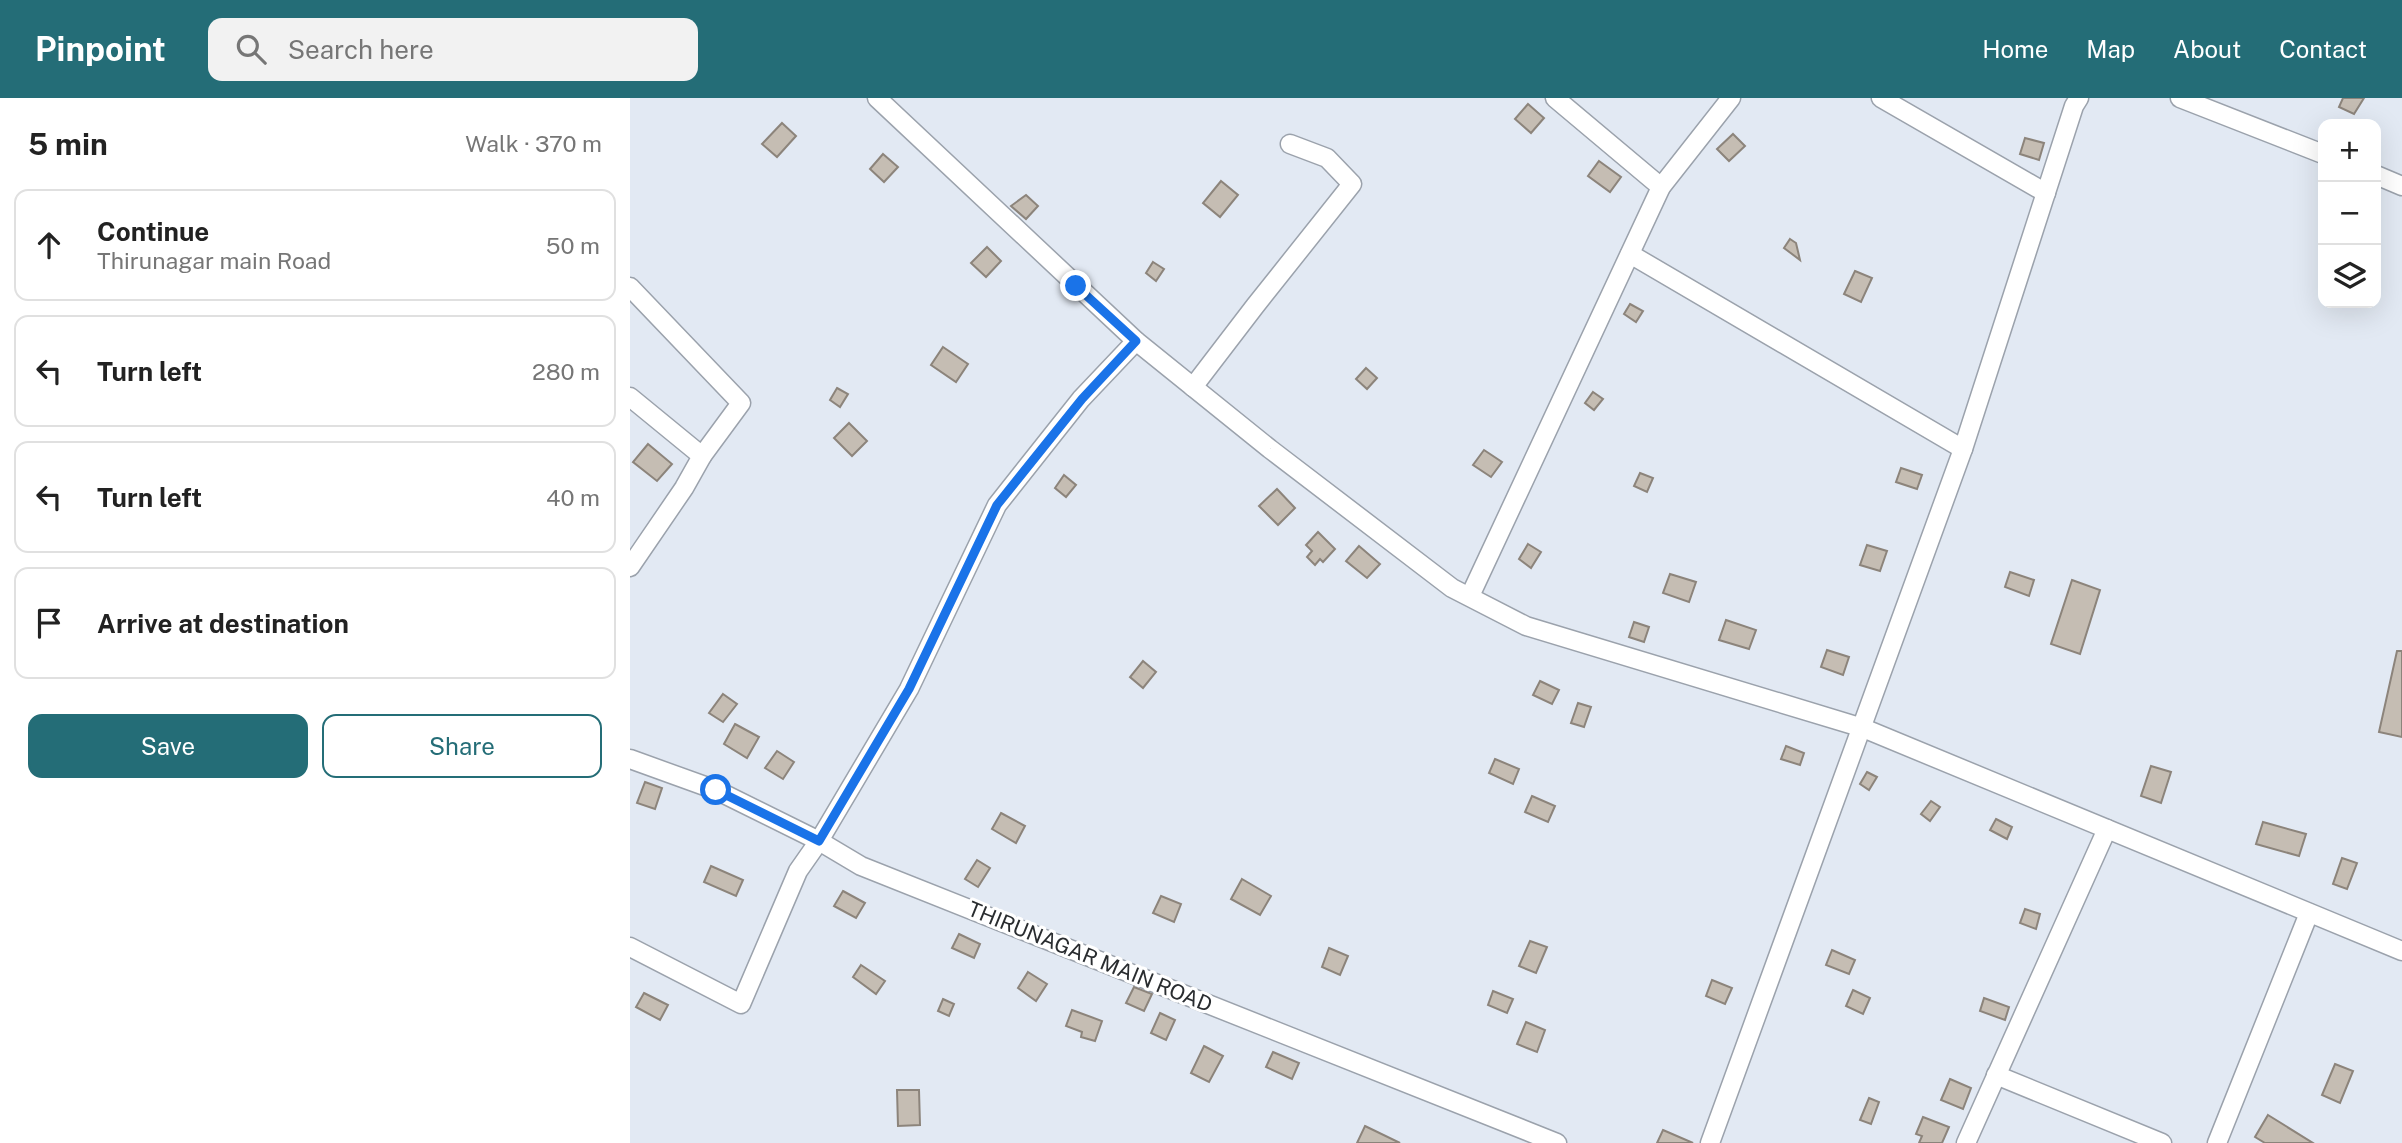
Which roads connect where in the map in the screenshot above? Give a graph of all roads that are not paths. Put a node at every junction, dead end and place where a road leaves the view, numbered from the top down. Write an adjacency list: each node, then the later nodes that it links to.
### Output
1 (877, 98): 15 (street)
2 (1555, 98): 11 (street)
3 (1731, 98): 11 (street)
4 (1881, 98): 12 (street)
5 (2079, 98): 12 (street)
6 (2180, 98): 8 (street)
7 (1290, 144): 16 (street)
8 (2318, 152)
9 (2381, 177): 10 (street)
10 (2402, 186)
11 (1661, 187): 13 (street)
12 (2046, 193): 18 (street)
13 (1630, 254): 18 (street); 21 (street)
14 (630, 287): 19 (street)
15 (1136, 341): 16 (street); 25 (street)
16 (1194, 387): 21 (street)
17 (630, 397): 19 (street)
18 (1963, 449): 22 (street)
19 (702, 456): 20 (street)
20 (630, 567)
21 (1470, 596): 22 (street)
22 (1863, 728): 24 (street); 31 (street)
23 (630, 759): 25 (street, THIRUNAGAR MAIN ROAD)
24 (2107, 829): 26 (street); 29 (street)
25 (819, 841): 27 (street); 30 (street, THIRUNAGAR MAIN ROAD)
26 (2309, 913): 28 (street); 34 (street)
27 (630, 947)
28 (2402, 951)
29 (1996, 1075): 32 (street); 33 (street)
30 (1557, 1143)
31 (1710, 1143)
32 (1966, 1143)
33 (2162, 1143)
34 (2217, 1143)

